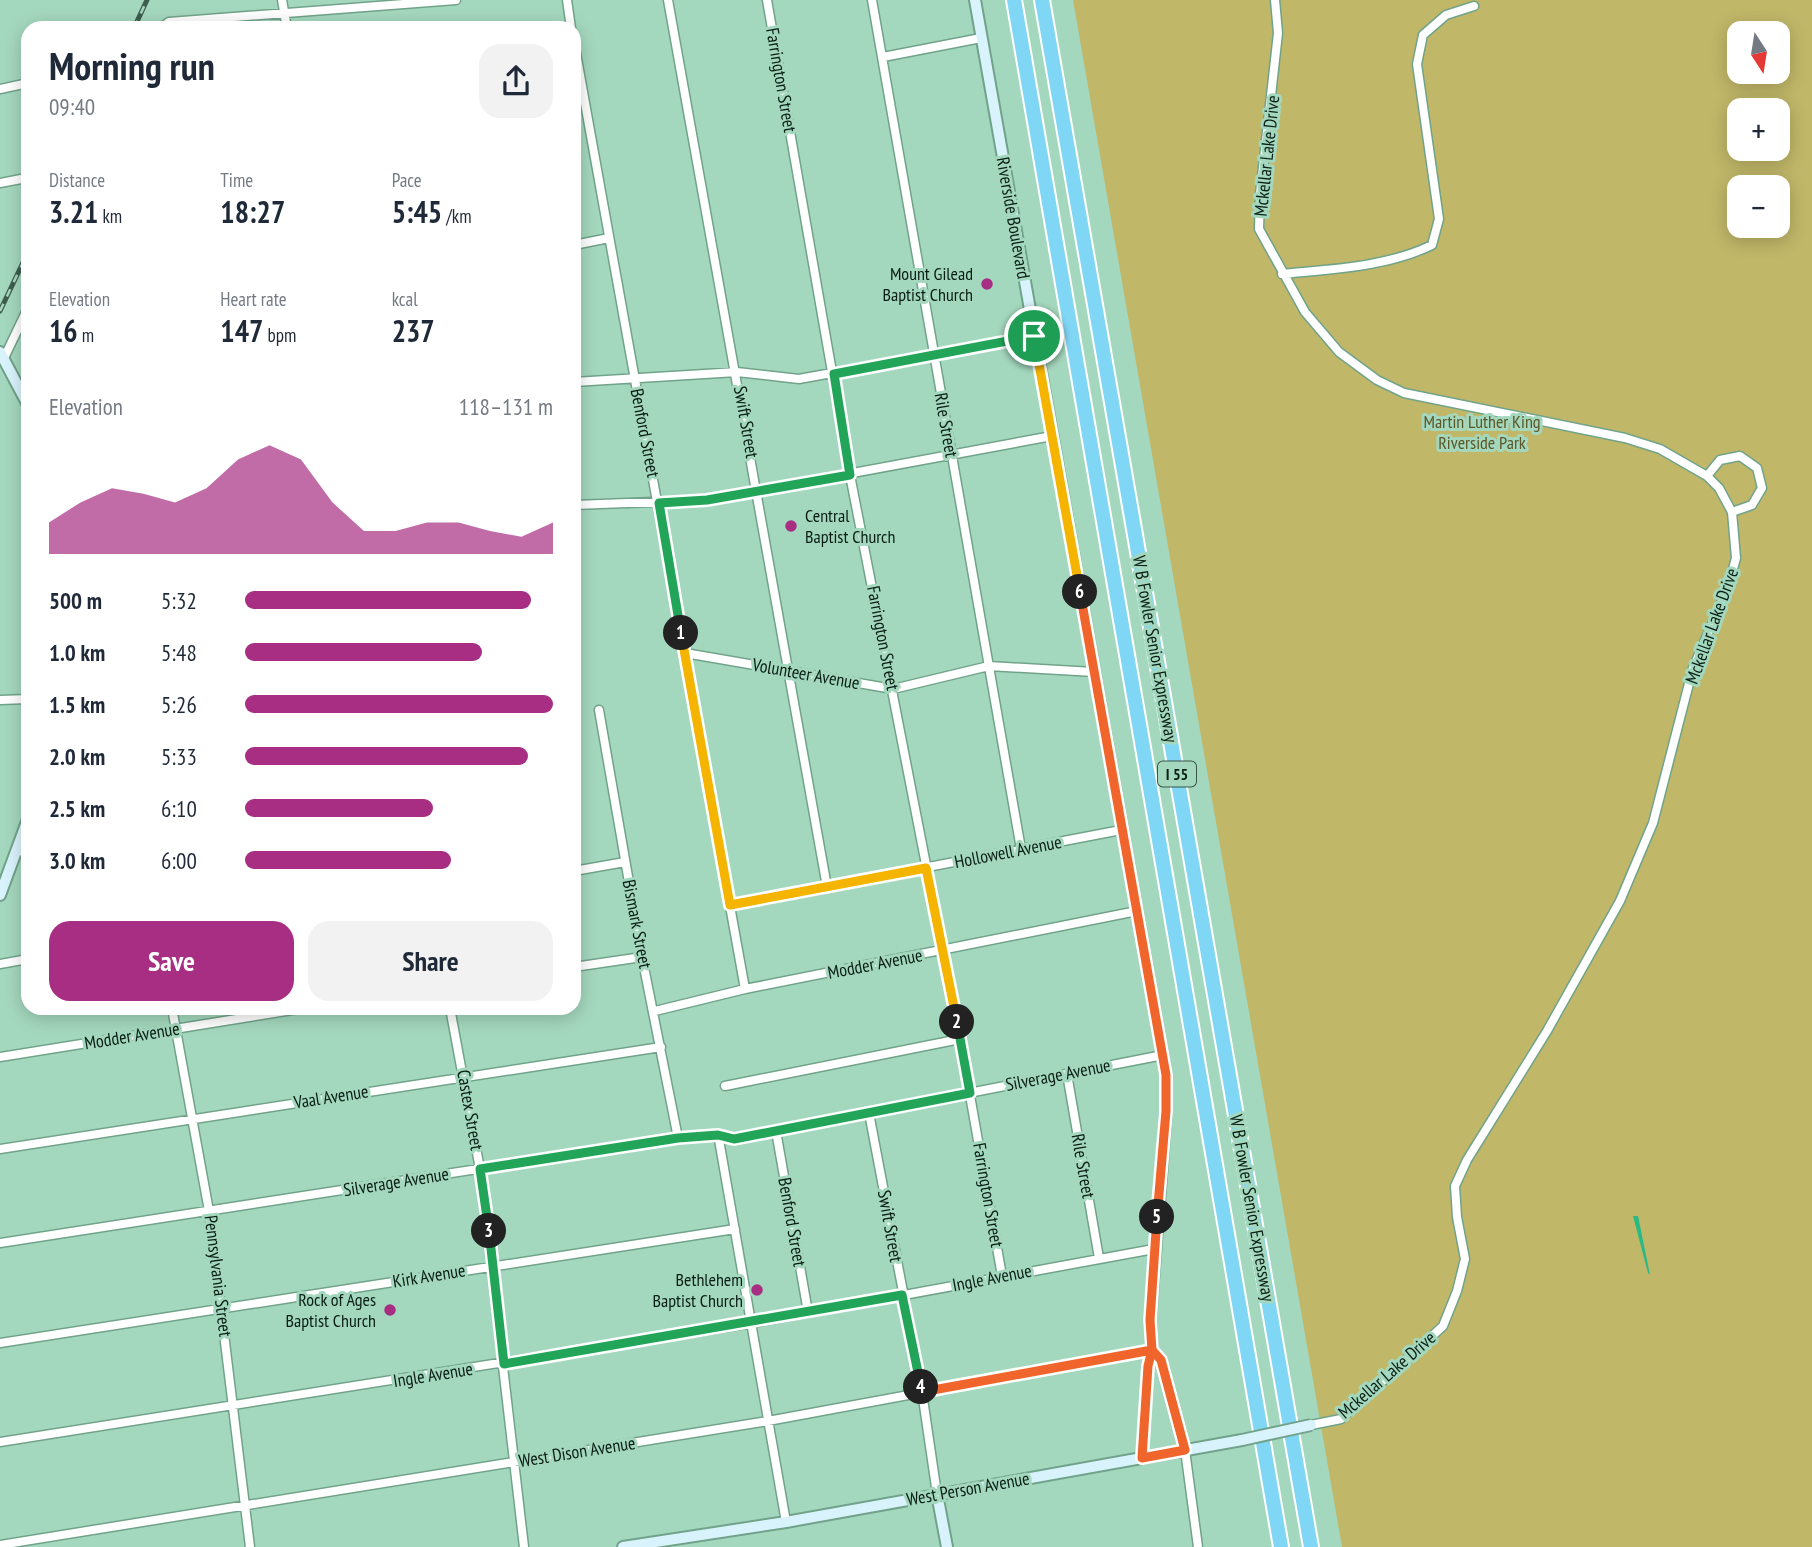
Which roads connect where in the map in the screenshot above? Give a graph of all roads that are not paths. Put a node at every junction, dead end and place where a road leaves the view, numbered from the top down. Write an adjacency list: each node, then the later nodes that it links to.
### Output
1 (282, 0): 12 (street)
2 (456, 0): 12 (street)
3 (566, 0): 15 (street)
4 (668, 0): 30 (street, Swift Street)
5 (767, 0): 31 (street, Farrington Street)
6 (872, 0): 17 (street, Rile Street)
7 (975, 0): 16 (street, Riverside Boulevard)
8 (1014, 0): 121 (highway, W B Fowler Senior Expressway / I 55)
9 (1042, 0): 122 (highway, W B Fowler Senior Expressway / I 55)
10 (1275, 0): 25 (street, Mckellar Lake Drive)
11 (1474, 6): 25 (street)
12 (284, 12): 13 (street); 14 (street)
13 (180, 21)
14 (286, 21)
15 (570, 21)
16 (981, 38): 17 (street); 27 (street, Riverside Boulevard)
17 (883, 57): 29 (street, Rile Street)
18 (581, 81): 23 (street, Benford Street)
19 (21, 84): 20 (street)
20 (0, 89)
21 (21, 179): 22 (street)
22 (0, 183)
23 (609, 238): 24 (street); 32 (street, Benford Street)
24 (581, 244)
25 (1282, 274): 38 (street, Mckellar Lake Drive)
26 (21, 321): 28 (street)
27 (1034, 336): 29 (street); 35 (street, Riverside Boulevard)
28 (2, 355): 34 (street)
29 (934, 355): 31 (street); 36 (street, Rile Street)
30 (737, 372): 31 (street); 32 (street); 39 (street, Swift Street)
31 (834, 374): 37 (street, Farrington Street)
32 (634, 378): 33 (street); 40 (street, Benford Street)
33 (581, 382)
34 (21, 392)
35 (1052, 436): 36 (street); 46 (street, Riverside Boulevard)
36 (951, 455): 37 (street); 44 (street, Rile Street)
37 (850, 475): 39 (street); 47 (street, Farrington Street)
38 (1707, 475): 42 (street, Mckellar Lake Drive); 42 (street)
39 (758, 492): 40 (street); 45 (street, Swift Street)
40 (659, 503): 41 (street); 43 (street, Benford Street)
41 (581, 505)
42 (1732, 512): 106 (street, Mckellar Lake Drive)
43 (685, 653): 45 (street, Volunteer Avenue); 61 (street, Benford Street)
44 (989, 666): 46 (street, Volunteer Avenue); 47 (street, Volunteer Avenue); 53 (street, Rile Street)
45 (790, 671): 47 (street, Volunteer Avenue); 59 (street, Swift Street)
46 (1094, 673): 51 (street, Riverside Boulevard)
47 (893, 689): 57 (street, Farrington Street)
48 (21, 699): 49 (street)
49 (0, 700)
50 (599, 710): 56 (street, Bismark Street)
51 (1121, 830): 53 (street, Hollowell Avenue); 62 (street, Riverside Boulevard)
52 (21, 837): 54 (street)
53 (1021, 849): 57 (street, Hollowell Avenue)
54 (16, 850): 55 (street); 60 (street)
55 (21, 851)
56 (625, 862): 58 (street); 64 (street, Bismark Street)
57 (926, 868): 59 (street, Hollowell Avenue); 63 (street, Farrington Street)
58 (581, 869)
59 (827, 887): 61 (street, Hollowell Avenue)
60 (0, 895)
61 (730, 905): 68 (street, Benford Street)
62 (1137, 911): 63 (street, Modder Avenue); 76 (street, Riverside Boulevard)
63 (943, 950): 68 (street, Modder Avenue); 74 (street, Farrington Street)
64 (642, 957): 67 (street); 69 (street, Bismark Street)
65 (21, 960): 66 (street)
66 (0, 964)
67 (581, 966)
68 (745, 989): 69 (street, Modder Avenue)
69 (655, 1011): 75 (street, Bismark Street)
70 (173, 1015): 73 (street, Pennsylvania Street)
71 (260, 1015): 73 (street, Modder Avenue)
72 (451, 1015): 79 (street, Castex Street)
73 (176, 1028): 77 (street, Modder Avenue); 83 (street, Pennsylvania Street)
74 (960, 1039): 80 (street); 81 (street, Farrington Street)
75 (662, 1047): 79 (street, Vaal Avenue); 86 (street, Bismark Street)
76 (1163, 1055): 78 (street, Silverage Avenue); 92 (street, Riverside Boulevard)
77 (0, 1057)
78 (1067, 1074): 81 (street, Silverage Avenue); 93 (street, Rile Street)
79 (464, 1076): 83 (street, Vaal Avenue); 88 (street, Castex Street)
80 (725, 1086)
81 (970, 1093): 82 (street, Silverage Avenue); 95 (street, Farrington Street)
82 (869, 1113): 84 (street, Silverage Avenue); 96 (street, Swift Street)
83 (193, 1119): 87 (street, Vaal Avenue); 89 (street, Pennsylvania Street)
84 (776, 1132): 85 (street, Silverage Avenue); 98 (street, Benford Street)
85 (718, 1135): 86 (street, Silverage Avenue); 90 (street)
86 (678, 1138): 88 (street, Silverage Avenue)
87 (0, 1149)
88 (480, 1169): 89 (street, Silverage Avenue); 94 (street, Castex Street)
89 (209, 1211): 91 (street, Silverage Avenue); 97 (street, Pennsylvania Street)
90 (734, 1229): 94 (street, Kirk Avenue); 99 (street)
91 (0, 1243)
92 (1154, 1248): 93 (street, Ingle Avenue); 101 (street, Riverside Boulevard)
93 (1100, 1258): 95 (street, Ingle Avenue)
94 (493, 1266): 97 (street, Kirk Avenue); 102 (street, Castex Street)
95 (1002, 1276): 96 (street, Ingle Avenue)
96 (902, 1295): 98 (street, Ingle Avenue); 103 (street, Swift Street)
97 (222, 1309): 100 (street, Kirk Avenue); 104 (street, Pennsylvania Street)
98 (808, 1312): 99 (street, Ingle Avenue)
99 (752, 1323): 102 (street, Ingle Avenue); 105 (street)
100 (0, 1343)
101 (1152, 1350): 103 (street, West Dison Avenue); 108 (street, Riverside Boulevard); 109 (street, Riverside Boulevard)
102 (504, 1364): 104 (street, Ingle Avenue); 110 (street, Castex Street)
103 (922, 1392): 105 (street, West Dison Avenue); 111 (street, Swift Street)
104 (234, 1406): 107 (street, Ingle Avenue); 112 (street, Pennsylvania Street)
105 (768, 1421): 110 (street, West Dison Avenue); 113 (street)
106 (1311, 1425): 108 (street, West Person Avenue, bridge)
107 (0, 1442)
108 (1185, 1450): 109 (street, West Person Avenue); 120 (street, Riverside Boulevard)
109 (1142, 1458): 111 (street, West Person Avenue)
110 (514, 1462): 112 (street, West Dison Avenue); 117 (street, Castex Street)
111 (937, 1494): 113 (street, West Person Avenue); 119 (street, Swift Street)
112 (245, 1505): 115 (street, West Dison Avenue); 116 (street, Pennsylvania Street)
113 (786, 1522): 114 (street, West Person Avenue)
114 (672, 1543): 118 (street, West Person Avenue)
115 (0, 1545)
116 (250, 1547)
117 (524, 1547)
118 (623, 1547)
119 (947, 1547)
120 (1198, 1547)
121 (1281, 1547)
122 (1311, 1547)

